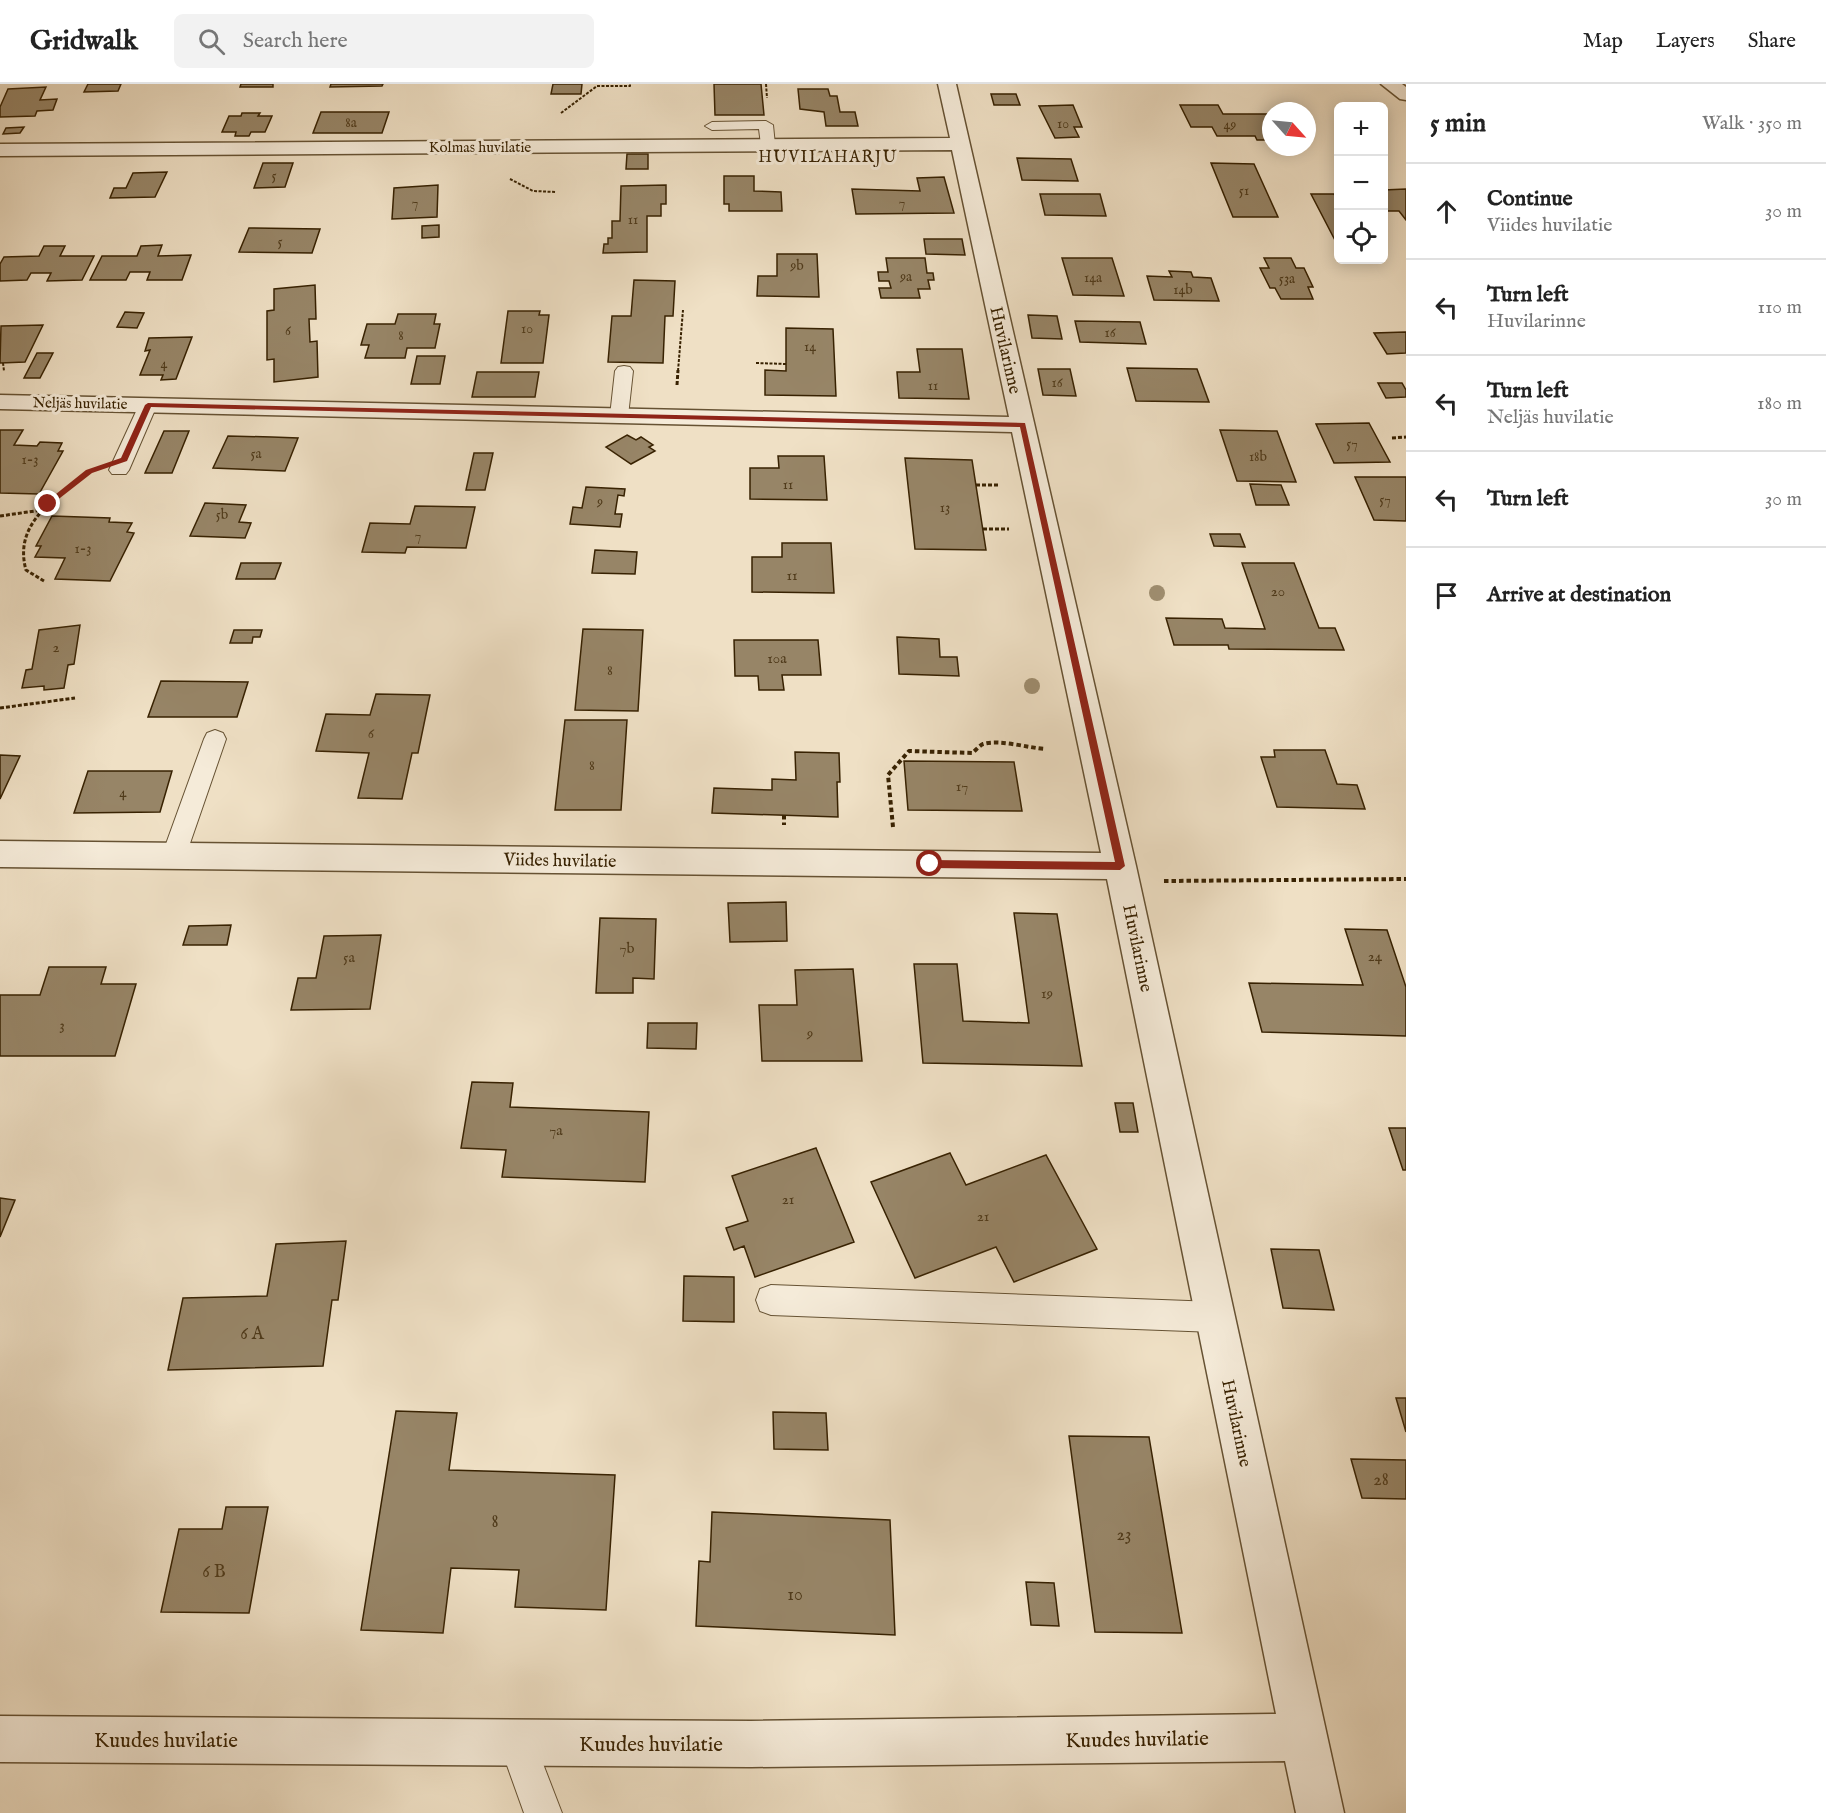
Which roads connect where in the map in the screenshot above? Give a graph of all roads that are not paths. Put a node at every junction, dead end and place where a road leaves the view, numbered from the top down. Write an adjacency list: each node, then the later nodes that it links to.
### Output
1 (946, 84): 5 (street, Huvilarinne)
2 (1390, 84): 3 (street)
3 (1406, 95)
4 (712, 126): 6 (lane)
5 (959, 144): 6 (street, Kolmas huvilatie); 12 (street, Huvilarinne)
6 (768, 145): 7 (street, Kolmas huvilatie)
7 (0, 150)
8 (624, 371): 10 (lane)
9 (0, 402): 11 (street, Neljäs huvilatie)
10 (620, 404): 11 (street, Neljäs huvilatie); 12 (street, Neljäs huvilatie)
11 (148, 405): 13 (lane)
12 (1023, 425): 17 (street, Huvilarinne)
13 (122, 465)
14 (215, 738): 16 (lane)
15 (0, 854): 16 (street, Viides huvilatie)
16 (174, 855): 17 (street, Viides huvilatie)
17 (1122, 874): 19 (street, Huvilarinne)
18 (771, 1300): 19 (lane)
19 (1215, 1317): 20 (street, Huvilarinne)
20 (1303, 1737): 22 (street, Kuudes huvilatie); 24 (street, Huvilarinne)
21 (0, 1739): 22 (street, Kuudes huvilatie)
22 (517, 1743): 23 (lane)
23 (543, 1813)
24 (1320, 1813)

